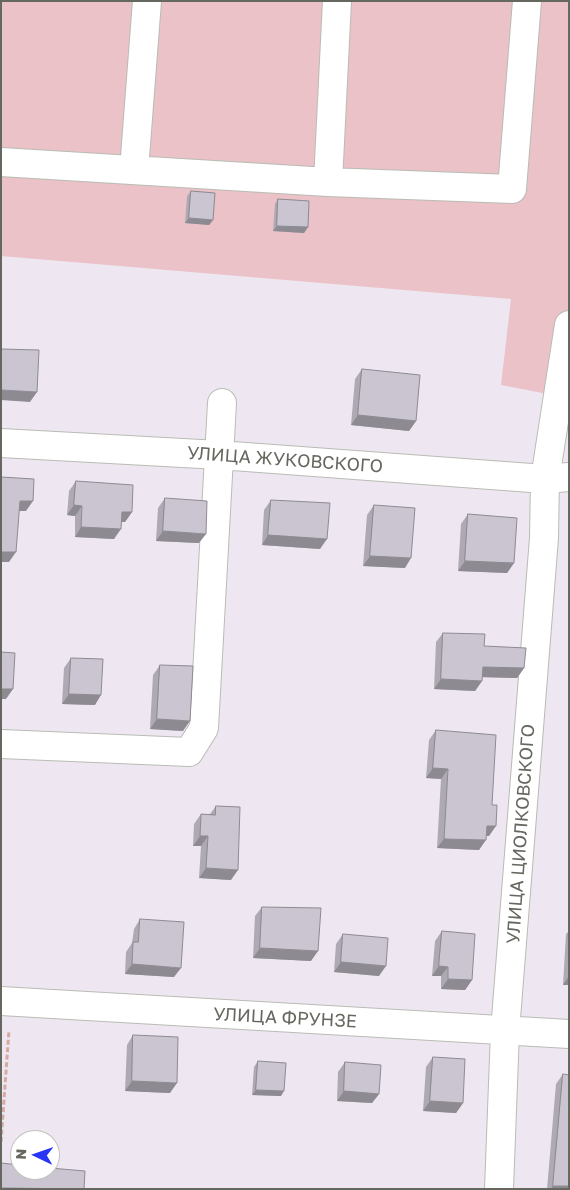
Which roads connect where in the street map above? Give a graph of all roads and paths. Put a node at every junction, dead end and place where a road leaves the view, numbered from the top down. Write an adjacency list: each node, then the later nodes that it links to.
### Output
1 (147, 1): 5 (street)
2 (337, 1): 6 (street)
3 (527, 1): 6 (street)
4 (1, 162): 5 (street)
5 (134, 170): 6 (street)
6 (328, 182)
7 (569, 325): 11 (street, УЛИЦА ЦИОЛКОВСКОГО)
8 (222, 403): 10 (street)
9 (1, 443): 10 (street, УЛИЦА ЖУКОВСКОГО)
10 (219, 455): 11 (street, УЛИЦА ЖУКОВСКОГО); 12 (street)
11 (557, 478): 14 (street, УЛИЦА ЦИОЛКОВСКОГО)
12 (1, 744)
13 (6, 1001): 14 (street, УЛИЦА ФРУНЗЕ); 16 (path)
14 (505, 1031): 15 (street, УЛИЦА ФРУНЗЕ); 17 (street, УЛИЦА ЦИОЛКОВСКОГО)
15 (569, 1034)
16 (1, 1142)
17 (499, 1189)

